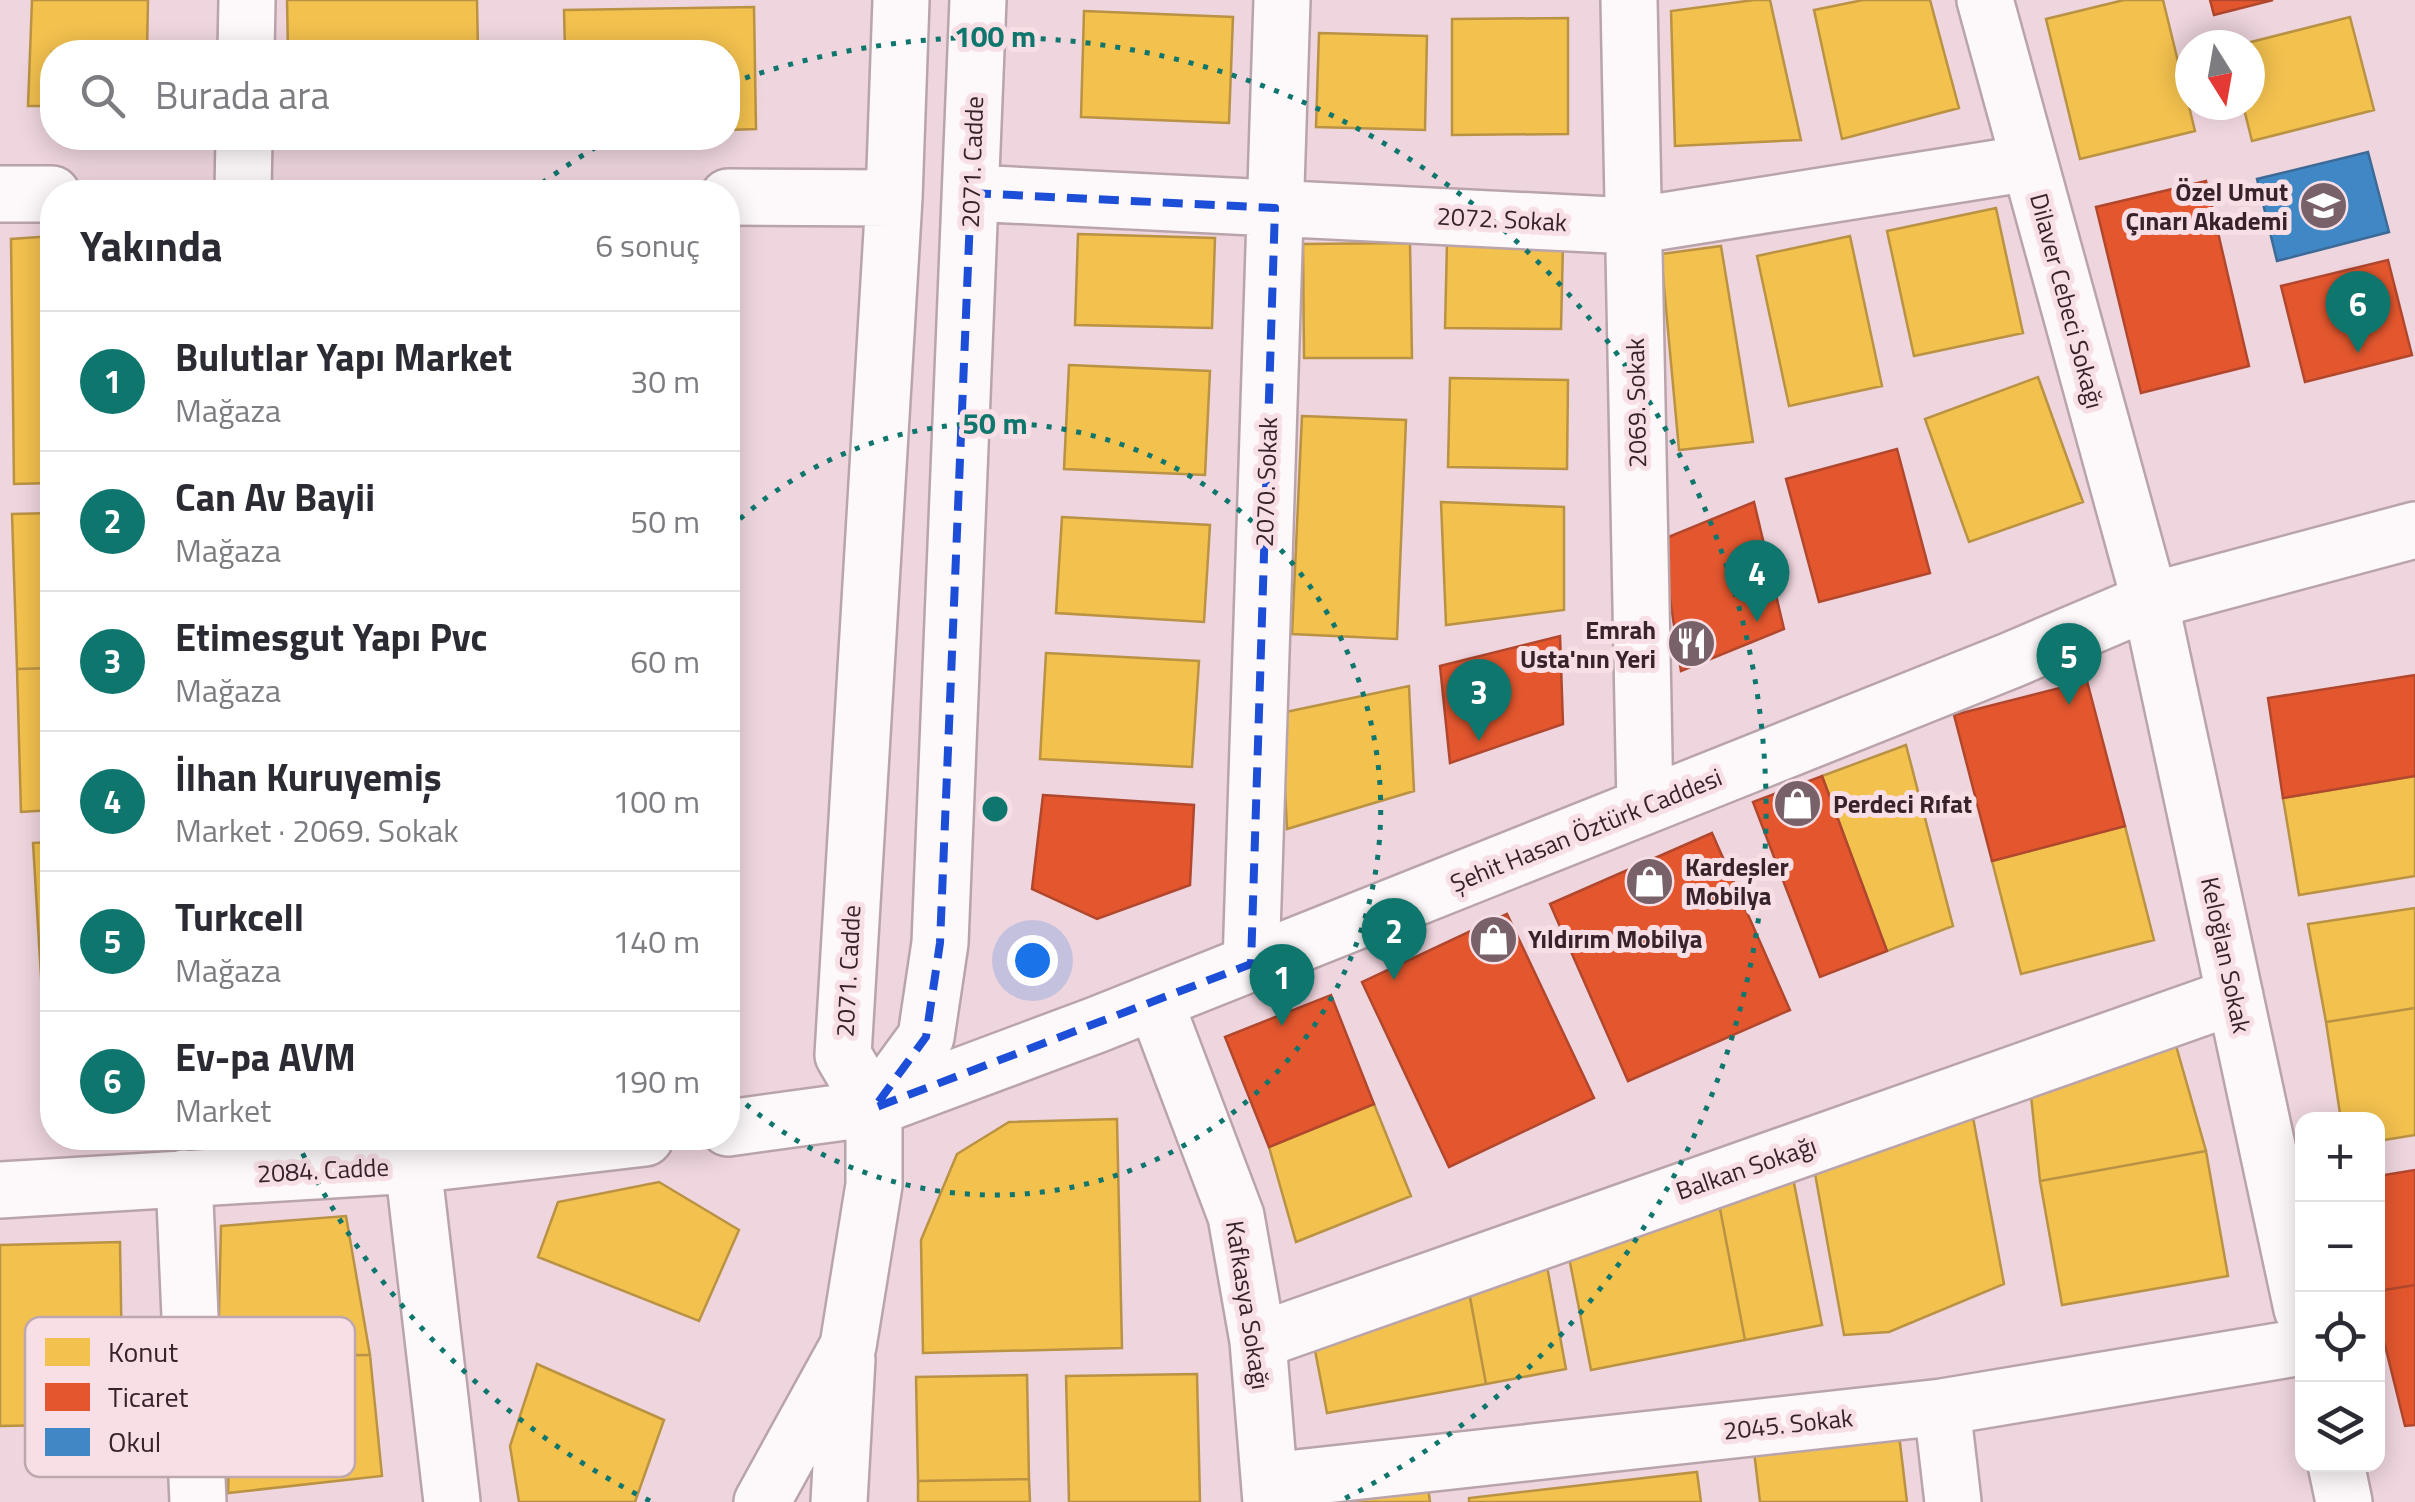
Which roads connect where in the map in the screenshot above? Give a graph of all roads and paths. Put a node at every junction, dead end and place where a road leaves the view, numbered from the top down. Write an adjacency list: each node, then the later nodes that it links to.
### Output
1 (247, 0): 7 (street)
2 (901, 0): 15 (street, 2071. Cadde)
3 (978, 0): 11 (street, 2071. Cadde)
4 (1282, 0): 16 (street, 2070. Sokak)
5 (1629, 0): 17 (street, 2069. Sokak)
6 (1986, 0): 9 (street, Dilaver Cebeci Sokağı)
7 (246, 40)
8 (244, 150): 10 (street)
9 (2029, 164): 17 (street, 2072. Sokak); 19 (street, Dilaver Cebeci Sokağı)
10 (243, 180)
11 (971, 193): 16 (street, 2072. Sokak); 24 (street, 2071. Cadde)
12 (0, 194): 13 (street)
13 (40, 194)
14 (740, 198): 15 (street)
15 (894, 198): 24 (street, 2071. Cadde)
16 (1275, 208): 17 (street, 2072. Sokak); 21 (street, 2070. Sokak)
17 (1632, 226): 20 (street, 2069. Sokak)
18 (2415, 530): 19 (street, Şehit Hasan Öztürk Caddesi)
19 (2150, 602): 20 (street, Şehit Hasan Öztürk Caddesi); 22 (street, Keloğlan Sokak)
20 (1645, 806): 21 (street, Şehit Hasan Öztürk Caddesi)
21 (1251, 964): 23 (street, Şehit Hasan Öztürk Caddesi)
22 (2235, 996): 30 (street, Keloğlan Sokak); 32 (street, Balkan Sokağı)
23 (1155, 1002): 24 (street, Şehit Hasan Öztürk Caddesi); 32 (street, Kafkasya Sokağı)
24 (874, 1108): 25 (street); 33 (street)
25 (740, 1126)
26 (542, 1150): 28 (street, 2084. Cadde)
27 (214, 1164): 28 (street, 2084. Cadde); 29 (street, 2084. Cadde); 31 (street)
28 (413, 1165): 40 (street)
29 (0, 1190)
30 (2298, 1292)
31 (207, 1317)
32 (1258, 1341): 38 (street, Kafkasya Sokağı)
33 (848, 1346): 41 (street); 42 (street)
34 (2295, 1348): 35 (street, 2045. Sokak)
35 (1942, 1407): 38 (street, 2045. Sokak); 43 (street)
36 (2338, 1472): 44 (street)
37 (199, 1477): 39 (street)
38 (1271, 1491)
39 (198, 1502)
40 (452, 1502)
41 (762, 1502)
42 (839, 1502)
43 (1953, 1502)
44 (2344, 1502)

